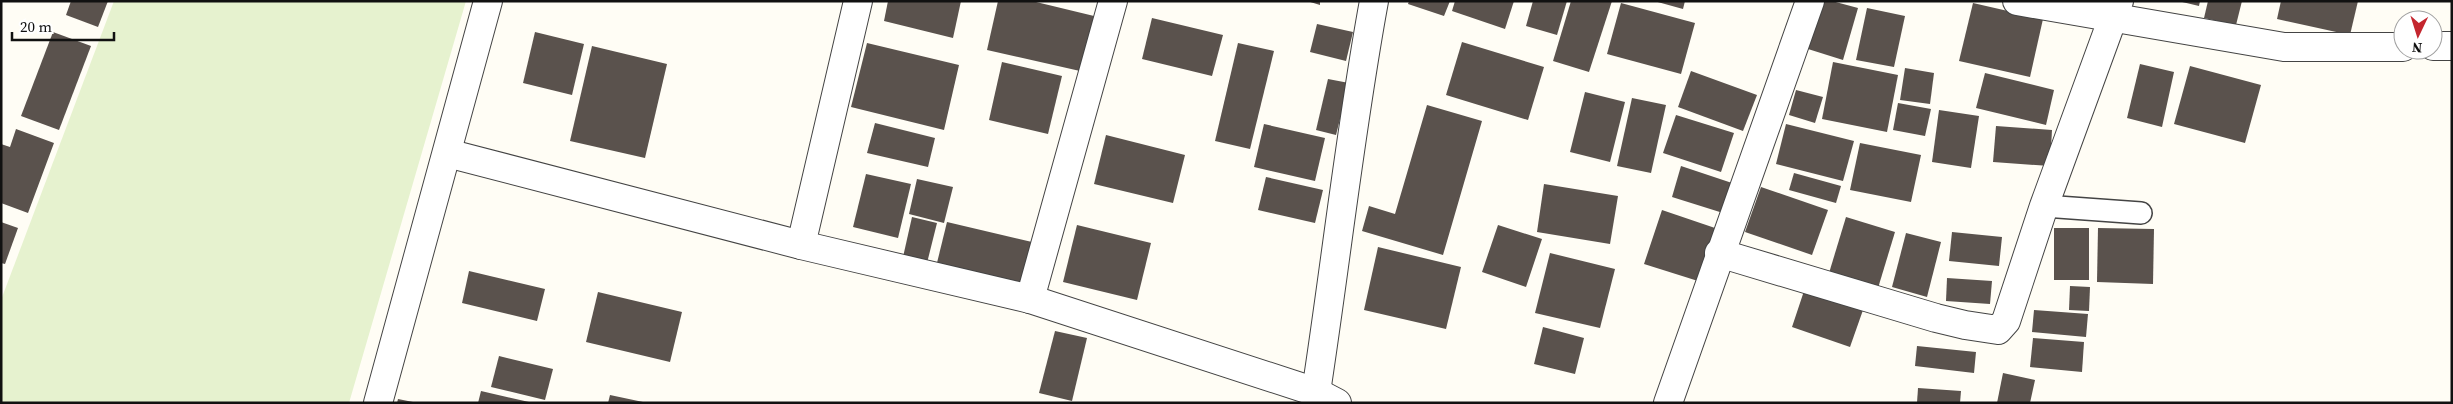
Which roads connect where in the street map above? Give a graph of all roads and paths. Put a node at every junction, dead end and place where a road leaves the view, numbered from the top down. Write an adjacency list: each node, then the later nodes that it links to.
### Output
1 (488, 1): 9 (street)
2 (858, 1): 12 (street)
3 (1113, 1): 14 (street)
4 (1374, 1): 15 (street)
5 (1810, 1): 13 (street)
6 (2017, 1): 7 (street)
7 (2117, 10): 8 (street); 10 (street)
8 (2393, 47)
9 (447, 152): 12 (street); 16 (street)
10 (2044, 206): 11 (lane); 13 (street)
11 (2141, 214)
12 (801, 244): 14 (street)
13 (1720, 253): 17 (street)
14 (1030, 299): 15 (street)
15 (1327, 397)
16 (378, 403)
17 (1668, 403)

